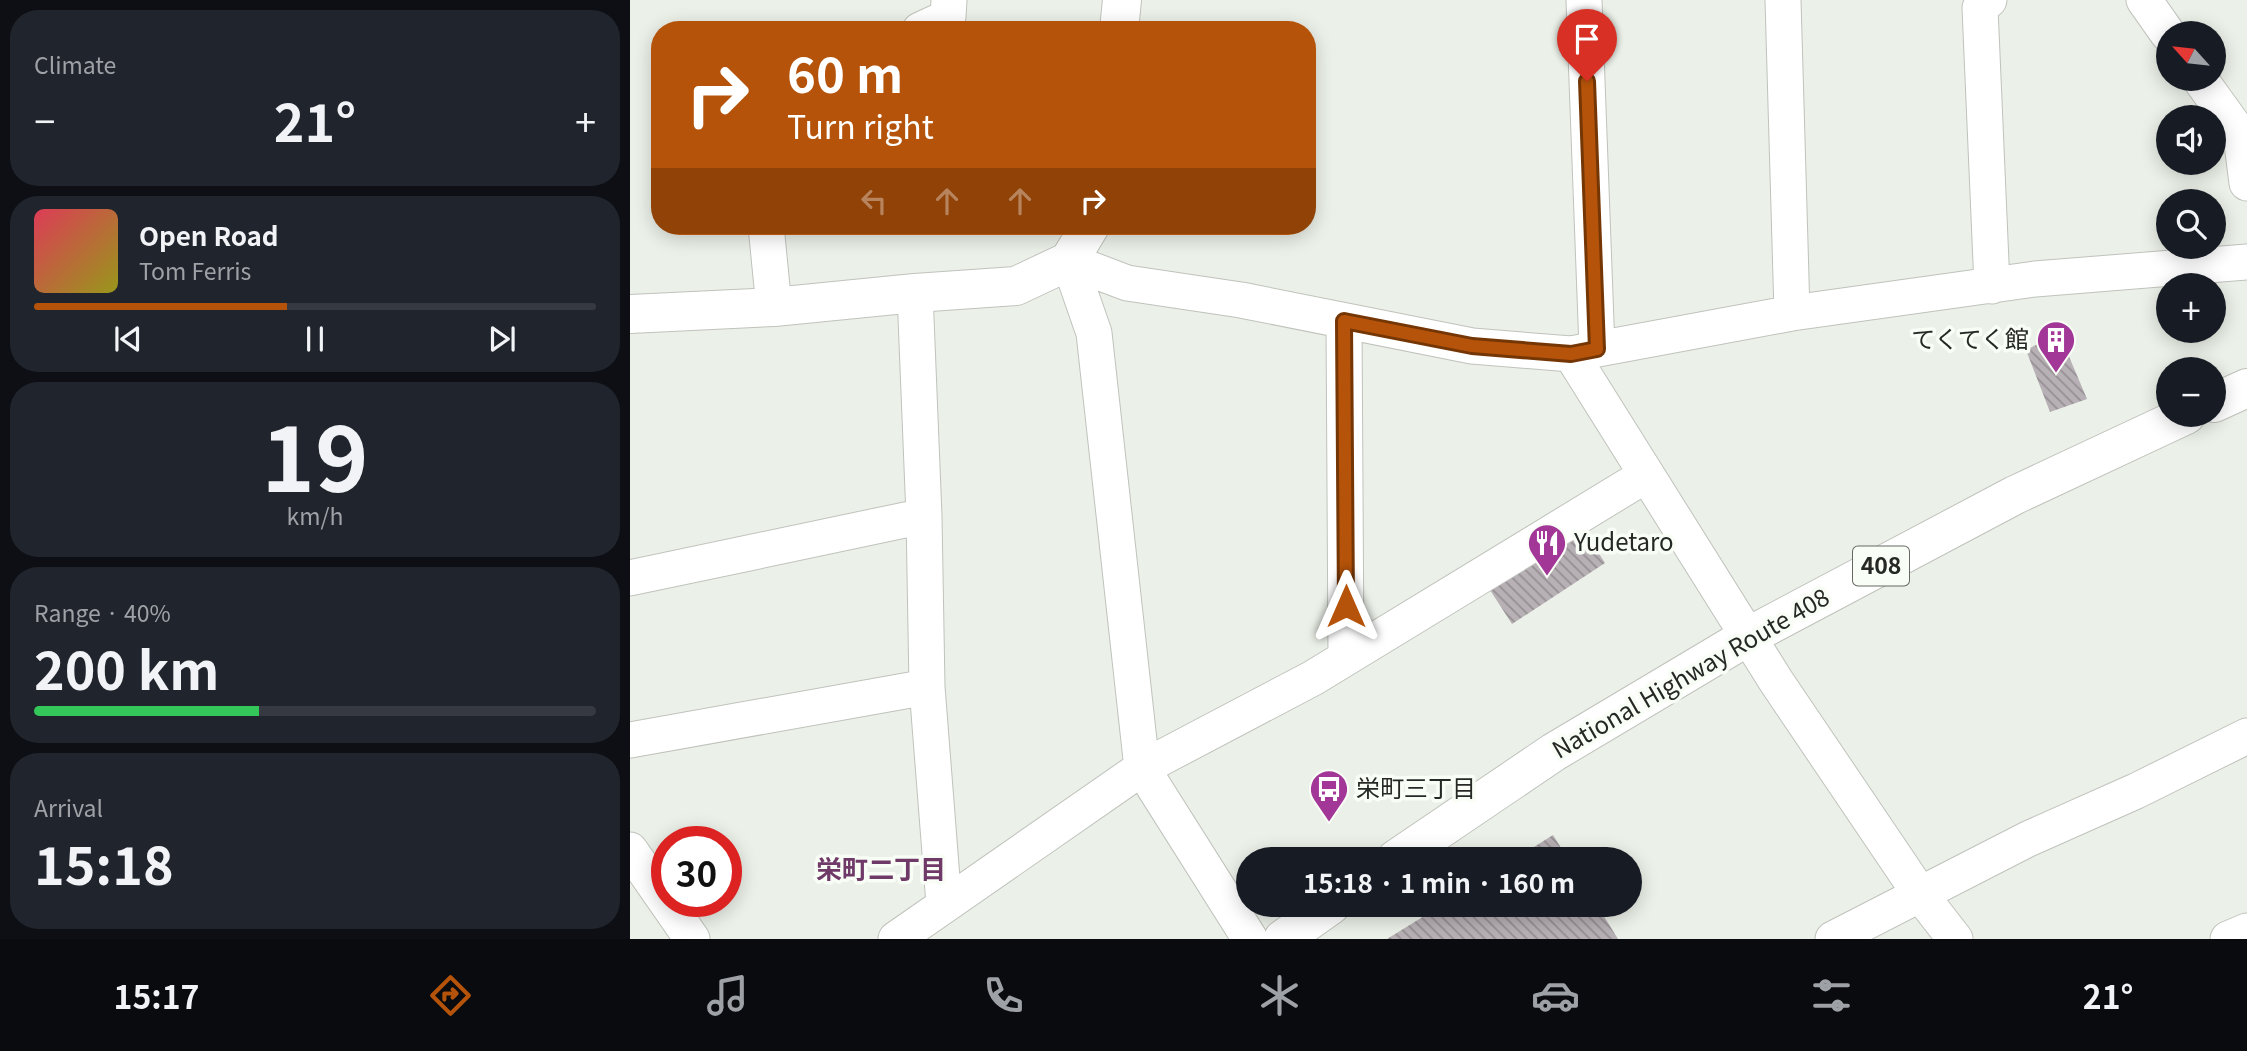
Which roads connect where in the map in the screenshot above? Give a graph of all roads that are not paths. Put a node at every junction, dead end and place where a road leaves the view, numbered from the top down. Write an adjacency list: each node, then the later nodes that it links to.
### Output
1 (949, 0): 7 (street)
2 (1122, 0): 8 (main road)
3 (1584, 0): 22 (street)
4 (1783, 0): 19 (street)
5 (1989, 0): 16 (street)
6 (2144, 0): 9 (street)
7 (941, 21)
8 (1120, 21)
9 (2159, 21)
10 (2209, 91): 11 (street)
11 (2247, 183)
12 (767, 235): 18 (street)
13 (1085, 235): 14 (main road)
14 (1069, 261): 17 (main road); 21 (street); 34 (street)
15 (2247, 262): 16 (street)
16 (1992, 286): 19 (street)
17 (915, 293): 18 (main road); 27 (street)
18 (774, 307): 20 (main road)
19 (1792, 313): 22 (street)
20 (630, 314)
21 (1344, 321): 22 (street); 30 (street)
22 (1584, 352): 26 (street)
23 (2247, 388): 24 (main road)
24 (2226, 397)
25 (2160, 427): 29 (main road, National Highway Route 408 / 408)
26 (1646, 475): 29 (street); 30 (street)
27 (924, 516): 28 (street); 31 (street)
28 (630, 578)
29 (1747, 637): 35 (main road, National Highway Route 408 / 408); 37 (street)
30 (1346, 657): 34 (street)
31 (927, 687): 33 (street); 38 (street)
32 (2247, 736): 37 (street)
33 (630, 740)
34 (1142, 768): 38 (street); 43 (street)
35 (1414, 847)
36 (630, 850): 41 (street)
37 (1920, 894): 45 (street); 46 (street)
38 (944, 904): 42 (street)
39 (1314, 917): 44 (main road)
40 (2247, 931): 47 (street)
41 (692, 939)
42 (895, 939)
43 (1250, 939)
44 (1283, 939)
45 (1833, 939)
46 (1955, 939)
47 (2228, 939)

